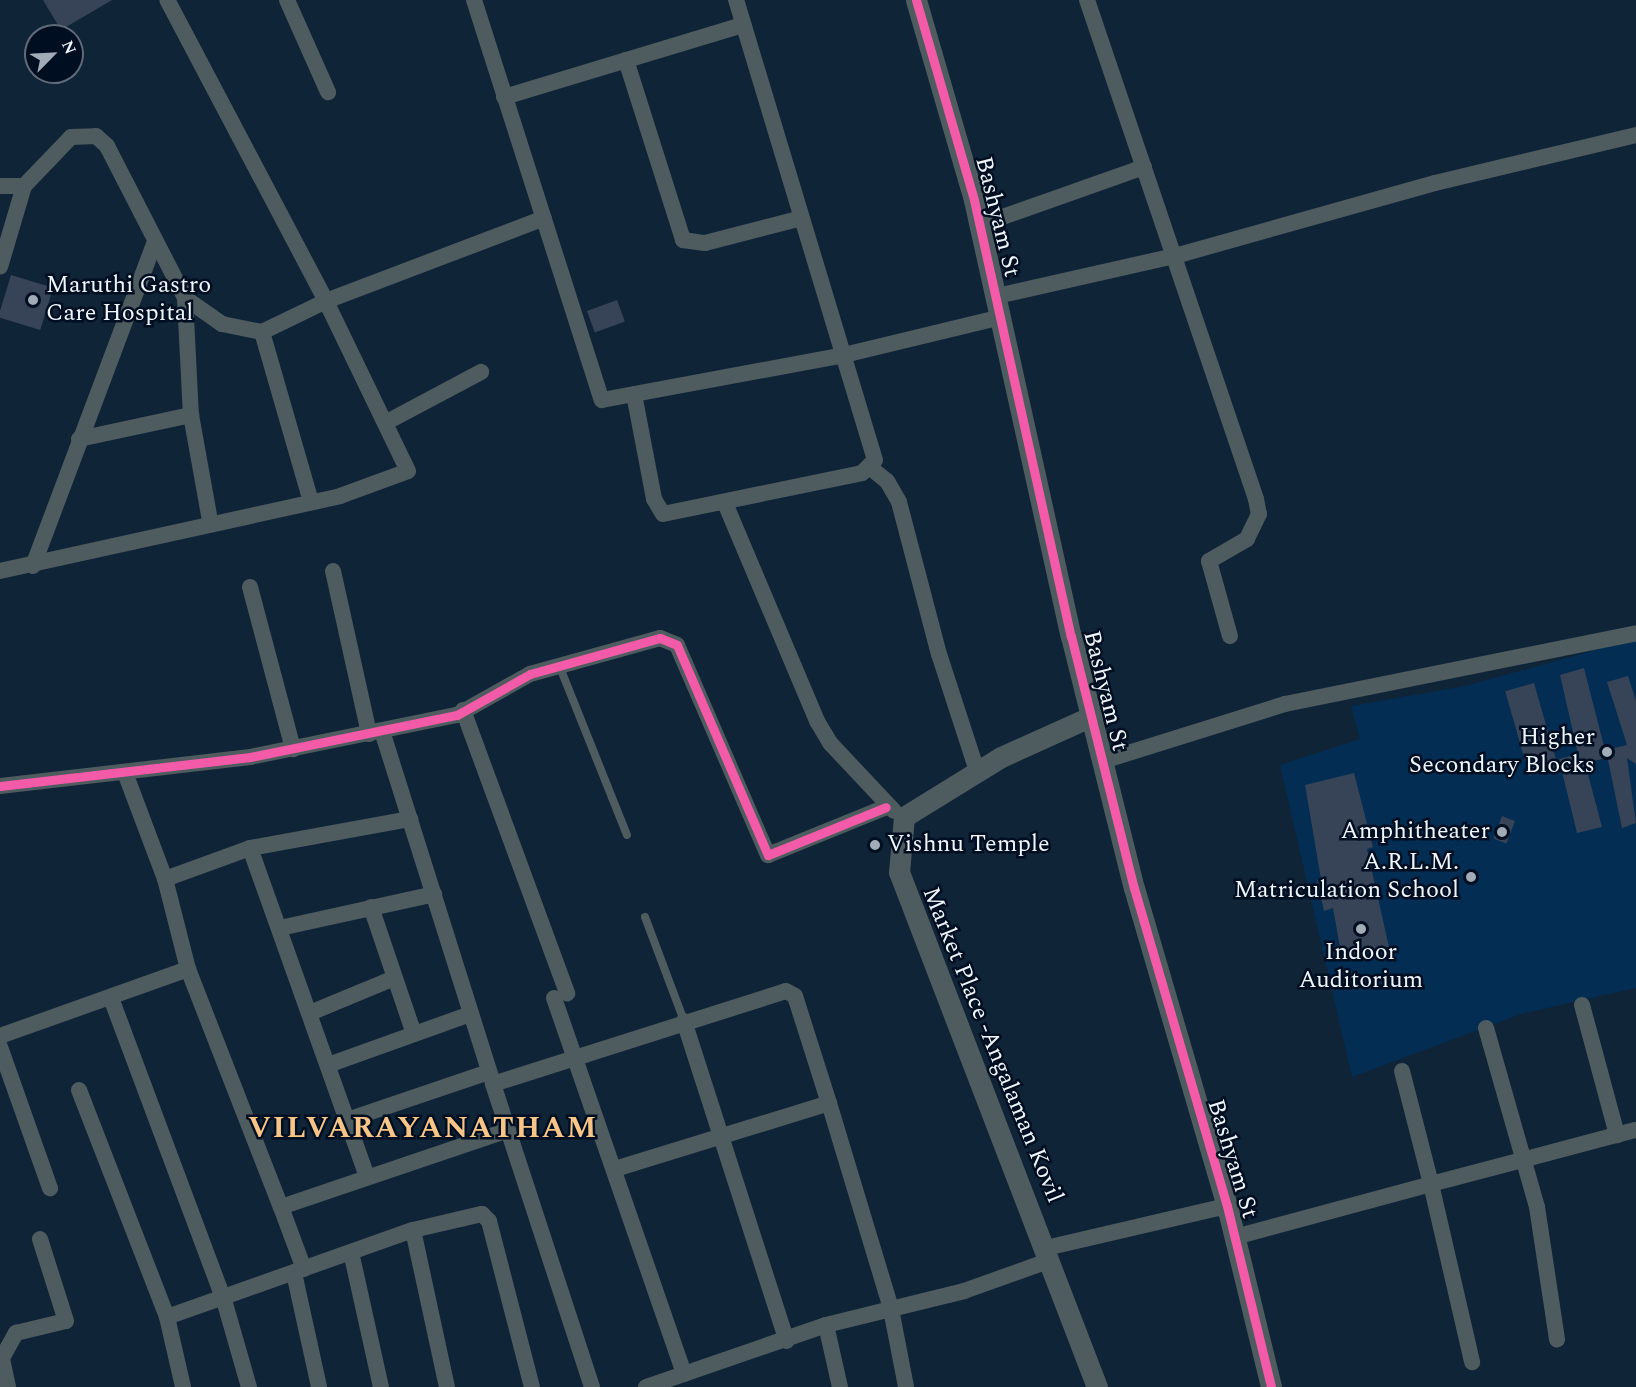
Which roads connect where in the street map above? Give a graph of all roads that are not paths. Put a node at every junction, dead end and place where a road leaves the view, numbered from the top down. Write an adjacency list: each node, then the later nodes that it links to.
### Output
1 (167, 0): 23 (street)
2 (287, 0): 9 (street)
3 (474, 0): 10 (street)
4 (736, 0): 7 (street)
5 (916, 0): 17 (street, Bashyam St)
6 (1087, 0): 12 (street)
7 (743, 25): 8 (street); 16 (street)
8 (626, 60): 10 (street); 16 (street)
9 (328, 92)
10 (504, 97): 15 (street)
11 (1636, 135): 19 (street)
12 (1144, 167): 17 (street); 19 (street)
13 (0, 186): 14 (street)
14 (24, 186): 18 (street); 20 (street)
15 (543, 218): 23 (street); 28 (street)
16 (802, 218): 26 (street)
17 (980, 225): 21 (street, Bashyam St)
18 (154, 244): 22 (street); 31 (street)
19 (1175, 256): 21 (street); 41 (street)
20 (0, 267)
21 (997, 296): 24 (street, Bashyam St)
22 (185, 298): 25 (street); 29 (street)
23 (327, 301): 25 (street); 30 (street)
24 (1001, 317): 26 (street); 44 (street, Bashyam St)
25 (262, 332): 33 (street)
26 (844, 355): 28 (street); 32 (street)
27 (481, 372): 30 (street)
28 (634, 394): 34 (street)
29 (191, 415): 31 (street); 35 (street)
30 (386, 423): 33 (street)
31 (79, 439): 36 (street)
32 (872, 469): 34 (street); 48 (street)
33 (311, 502): 35 (street)
34 (725, 503): 51 (street)
35 (210, 521): 36 (street)
36 (33, 566): 37 (street)
37 (0, 571)
38 (333, 571): 45 (street)
39 (250, 587): 46 (street)
40 (1636, 633): 47 (street)
41 (1230, 636)
42 (559, 665): 43 (street); 51 (street); 53 (lane)
43 (463, 710): 45 (street); 71 (street)
44 (1092, 716): 47 (street, Bashyam St); 48 (street)
45 (376, 733): 46 (street); 52 (street)
46 (293, 749): 49 (street)
47 (1102, 761): 87 (street, Bashyam St)
48 (977, 771): 51 (street)
49 (126, 775): 50 (street); 55 (street)
50 (0, 786)
51 (895, 812): 93 (street, Market Place -Angalaman Kovil)
52 (410, 819): 54 (street); 56 (street)
53 (627, 835)
54 (250, 848): 55 (street); 59 (street)
55 (165, 879): 60 (street)
56 (434, 894): 57 (street); 65 (street)
57 (371, 907): 59 (street); 61 (street)
58 (645, 917): 66 (lane)
59 (280, 928): 64 (street)
60 (188, 969): 62 (street); 88 (street)
61 (394, 978): 64 (street); 68 (street)
62 (111, 998): 69 (street); 95 (street)
63 (1582, 1005): 80 (street)
64 (310, 1013): 72 (street)
65 (468, 1015): 68 (street); 74 (street)
66 (684, 1021): 71 (street); 76 (street); 81 (street)
67 (1486, 1028): 82 (street)
68 (414, 1034): 72 (street)
69 (0, 1036)
70 (0, 1047): 86 (street)
71 (577, 1056): 74 (street); 83 (street)
72 (327, 1065): 77 (street)
73 (1402, 1071): 85 (street)
74 (491, 1078): 77 (street); 79 (street)
75 (80, 1090): 97 (street)
76 (829, 1103): 81 (street); 96 (street)
77 (347, 1120): 84 (street)
78 (1636, 1130): 80 (street)
79 (506, 1131): 84 (street); 110 (street)
80 (1617, 1136): 82 (street)
81 (725, 1137): 83 (street); 100 (street)
82 (1524, 1162): 85 (street); 99 (street)
83 (615, 1169): 102 (street)
84 (368, 1177): 88 (street)
85 (1431, 1184): 90 (street); 101 (street)
86 (50, 1188)
87 (1227, 1206): 90 (street, Bashyam St); 93 (street)
88 (281, 1207): 94 (street)
89 (413, 1230): 92 (street); 108 (street); 109 (street)
90 (1235, 1238): 115 (street, Bashyam St)
91 (40, 1239): 103 (street)
92 (351, 1252): 94 (street); 107 (street)
93 (1049, 1254): 96 (street); 114 (street, Market Place -Angalaman Kovil)
94 (299, 1271): 95 (street); 106 (street)
95 (224, 1300): 97 (street); 105 (street)
96 (891, 1309): 98 (street); 113 (street)
97 (167, 1317): 104 (street)
98 (826, 1325): 100 (street); 112 (street)
99 (1557, 1340)
100 (787, 1341): 102 (street)
101 (1472, 1362)
102 (684, 1374): 111 (street)
103 (8, 1387)
104 (183, 1387)
105 (249, 1387)
106 (319, 1387)
107 (381, 1387)
108 (447, 1387)
109 (532, 1387)
110 (592, 1387)
111 (646, 1387)
112 (840, 1387)
113 (906, 1387)
114 (1097, 1387)
115 (1271, 1387)

